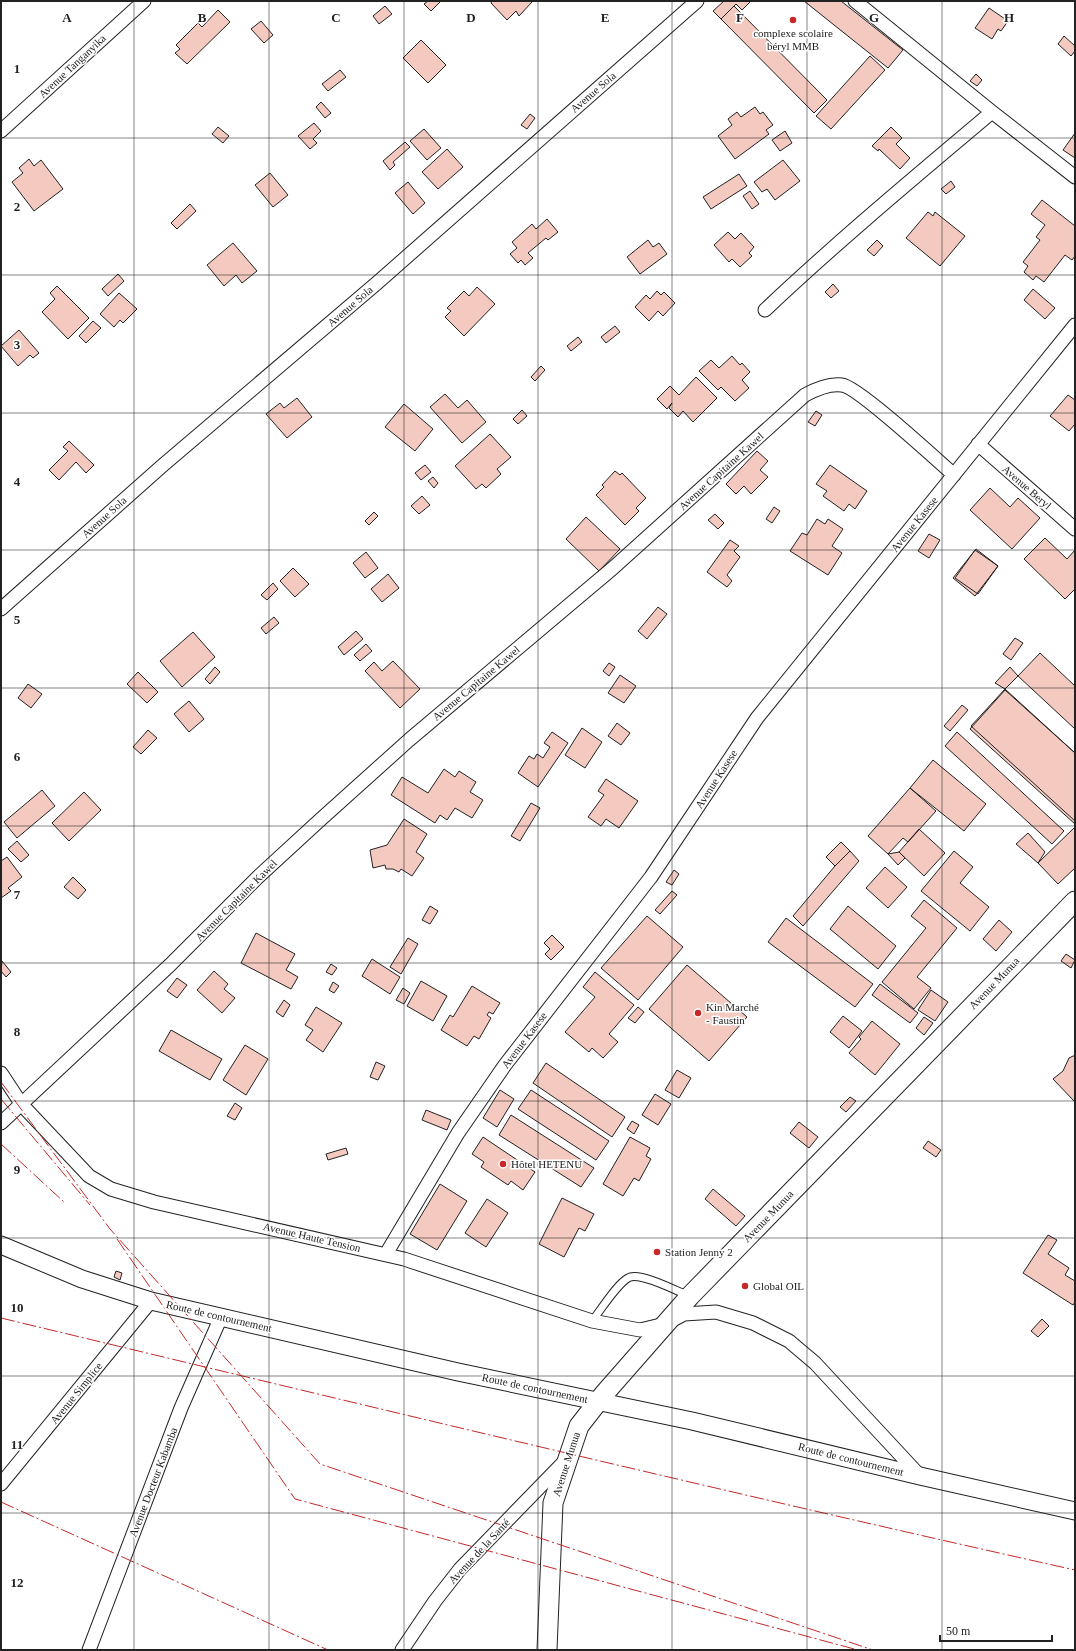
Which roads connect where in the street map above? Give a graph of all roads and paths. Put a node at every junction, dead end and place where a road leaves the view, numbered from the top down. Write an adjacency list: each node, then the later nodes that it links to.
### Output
1 (144, 1): 5 (street, Avenue Tanganyika)
2 (697, 1): 12 (street, Avenue Sola)
3 (855, 1): 4 (street)
4 (992, 112): 6 (street); 7 (street)
5 (1, 131)
6 (1075, 177)
7 (765, 310)
8 (1075, 325): 9 (street, Avenue Kasese)
9 (978, 444): 10 (street, Avenue Kasese); 11 (street, Avenue Beryl)
10 (954, 475): 15 (street, Avenue Capitaine Kawel); 18 (street, Avenue Kasese)
11 (1075, 530)
12 (1, 609)
13 (1075, 900): 19 (main road, Avenue Munua)
14 (1, 1074): 15 (street, Avenue Haute Tension)
15 (22, 1105): 16 (street, Avenue Capitaine Kawel); 18 (street, Avenue Haute Tension)
16 (1, 1123)
17 (1, 1245): 20 (street, Route de contournement)
18 (386, 1254): 22 (street, Avenue Haute Tension)
19 (690, 1296): 22 (lane); 23 (main road, Avenue Munua)
20 (151, 1301): 21 (street, Route de contournement); 27 (street, Avenue Simplice)
21 (222, 1317): 24 (street, Route de contournement); 29 (street, Avenue Docteur Kabamba)
22 (592, 1321): 23 (street, Avenue Haute Tension)
23 (665, 1324): 24 (main road, Avenue Munua); 26 (street, Avenue Haute Tension)
24 (598, 1402): 25 (main road, Avenue Munua); 26 (street, Route de contournement)
25 (566, 1460): 30 (street, Avenue de la Santé); 31 (main road, Avenue Munua)
26 (920, 1476): 28 (street, Route de contournement)
27 (1, 1484)
28 (1075, 1511)
29 (90, 1650)
30 (402, 1650)
31 (547, 1650)

